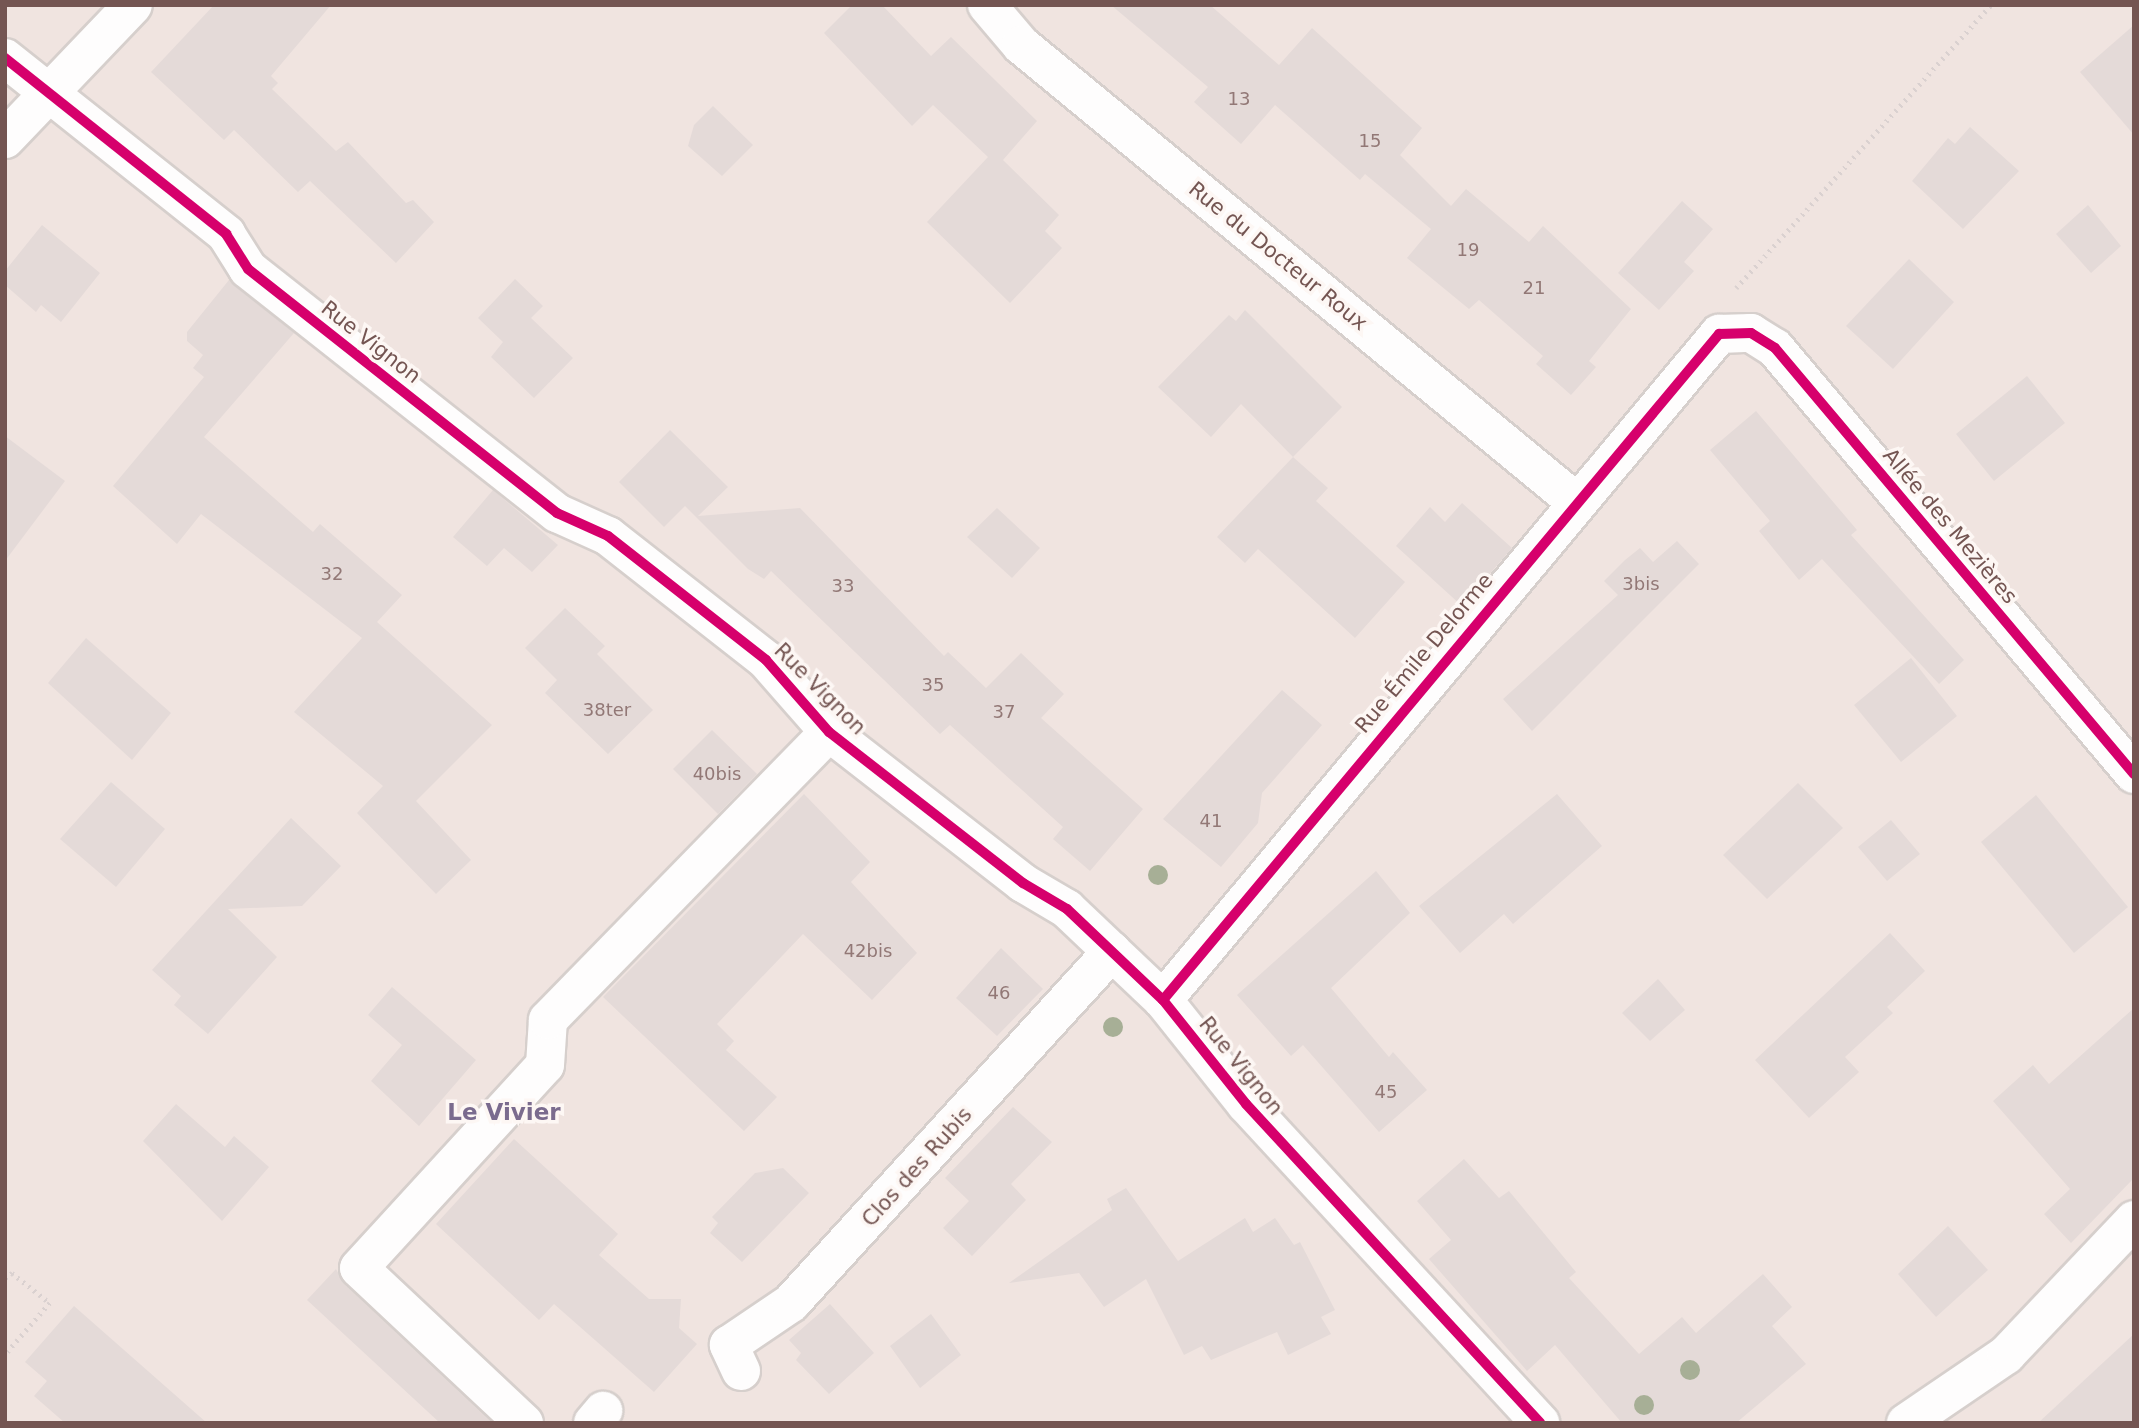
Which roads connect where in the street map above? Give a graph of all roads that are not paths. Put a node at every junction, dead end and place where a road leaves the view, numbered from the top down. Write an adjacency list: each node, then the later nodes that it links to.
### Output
1 (133, 5): 4 (street)
2 (987, 5): 7 (street, Rue du Docteur Roux)
3 (5, 58): 4 (street, Rue Vignon)
4 (50, 95): 5 (street); 8 (street, Rue Vignon)
5 (5, 139)
6 (1720, 334): 7 (street, Rue Émile Delorme); 9 (street, Allée des Mezières)
7 (1575, 501): 11 (street, Rue Émile Delorme)
8 (829, 732): 10 (street, Rue Vignon); 14 (street)
9 (2134, 774)
10 (1112, 952): 11 (street, Rue Vignon); 13 (street, Clos des Rubis)
11 (1163, 1000): 15 (street, Rue Vignon)
12 (2134, 1220): 16 (street)
13 (741, 1371)
14 (524, 1423)
15 (1541, 1423)
16 (1906, 1423)

